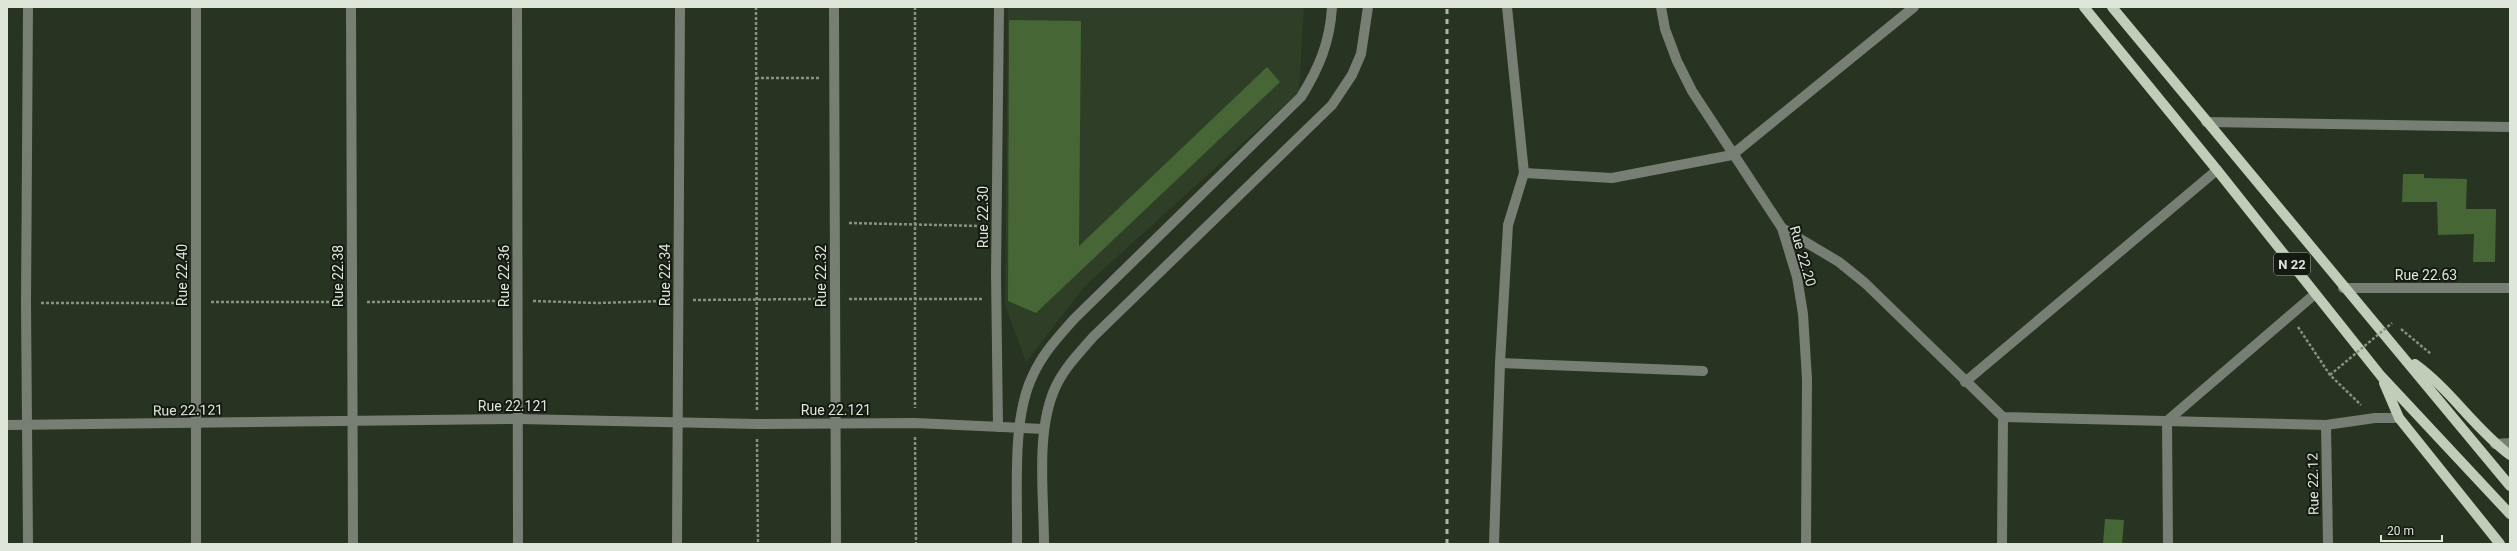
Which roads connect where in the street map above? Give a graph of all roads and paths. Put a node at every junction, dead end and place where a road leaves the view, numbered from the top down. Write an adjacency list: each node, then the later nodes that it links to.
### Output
1 (28, 7): 51 (street)
2 (196, 7): 47 (street, Rue 22.40)
3 (351, 7): 43 (street, Rue 22.38)
4 (517, 7): 42 (street, Rue 22.36)
5 (680, 7): 44 (street, Rue 22.34)
6 (756, 7): 17 (path)
7 (834, 7): 18 (street, Rue 22.32)
8 (915, 7): 25 (path)
9 (999, 7): 26 (street, Rue 22.30)
10 (1332, 7): 54 (street)
11 (1368, 7): 55 (street)
12 (1507, 7): 23 (street)
13 (1914, 7): 21 (street)
14 (2084, 7): 22 (main road, N 22)
15 (2112, 7): 19 (main road, N 22)
16 (1659, 9): 21 (street, Rue 22.20)
17 (756, 78): 18 (path); 48 (path)
18 (834, 78): 24 (street, Rue 22.32)
19 (2206, 122): 20 (street); 28 (main road, N 22)
20 (2510, 127)
21 (1732, 155): 23 (street); 27 (street, Rue 22.20)
22 (2217, 170): 30 (main road, N 22); 38 (street)
23 (1524, 173): 34 (street)
24 (834, 222): 25 (path); 49 (street, Rue 22.32)
25 (915, 225): 26 (path); 46 (path)
26 (997, 226): 53 (street, Rue 22.30)
27 (1782, 228): 38 (street); 72 (street, Rue 22.20)
28 (2343, 288): 29 (street, Rue 22.63); 33 (main road, N 22)
29 (2510, 288)
30 (2315, 294): 31 (street); 37 (main road, N 22)
31 (2290, 315): 36 (path); 45 (street)
32 (2431, 354): 36 (path, bridge)
33 (2403, 356): 57 (main road); 59 (main road, N 22)
34 (1500, 363): 35 (street); 71 (street)
35 (1703, 371)
36 (2330, 376): 40 (path)
37 (2380, 376): 41 (main road); 60 (main road, N 22)
38 (1966, 382): 39 (street)
39 (2003, 416): 45 (street); 73 (street)
40 (2375, 418): 41 (street); 52 (street)
41 (2399, 418): 76 (main road)
42 (518, 420): 43 (street, Rue 22.121); 44 (street, Rue 22.121); 64 (street, Rue 22.36)
43 (353, 422): 47 (street, Rue 22.121); 63 (street, Rue 22.38)
44 (679, 422): 48 (street, Rue 22.121); 65 (street, Rue 22.34)
45 (2167, 422): 52 (street); 74 (street)
46 (915, 423): 49 (street, Rue 22.121); 53 (street, Rue 22.121); 68 (path)
47 (196, 424): 51 (street, Rue 22.121); 62 (street, Rue 22.40)
48 (757, 424): 49 (street, Rue 22.121); 66 (path)
49 (835, 424): 67 (street, Rue 22.32)
50 (7, 425): 51 (street, Rue 22.121)
51 (26, 425): 61 (street)
52 (2326, 425): 75 (street, Rue 22.12)
53 (998, 426): 54 (street, Rue 22.121)
54 (1018, 427): 55 (street, Rue 22.121); 69 (street)
55 (1044, 428): 70 (street)
56 (2510, 443): 57 (street)
57 (2495, 444): 58 (main road)
58 (2510, 455)
59 (2510, 486)
60 (2510, 513)
61 (28, 544)
62 (196, 544)
63 (353, 544)
64 (518, 544)
65 (677, 544)
66 (758, 544)
67 (836, 544)
68 (916, 544)
69 (1017, 544)
70 (1044, 544)
71 (1494, 544)
72 (1806, 544)
73 (2002, 544)
74 (2168, 544)
75 (2328, 544)
76 (2500, 544)

